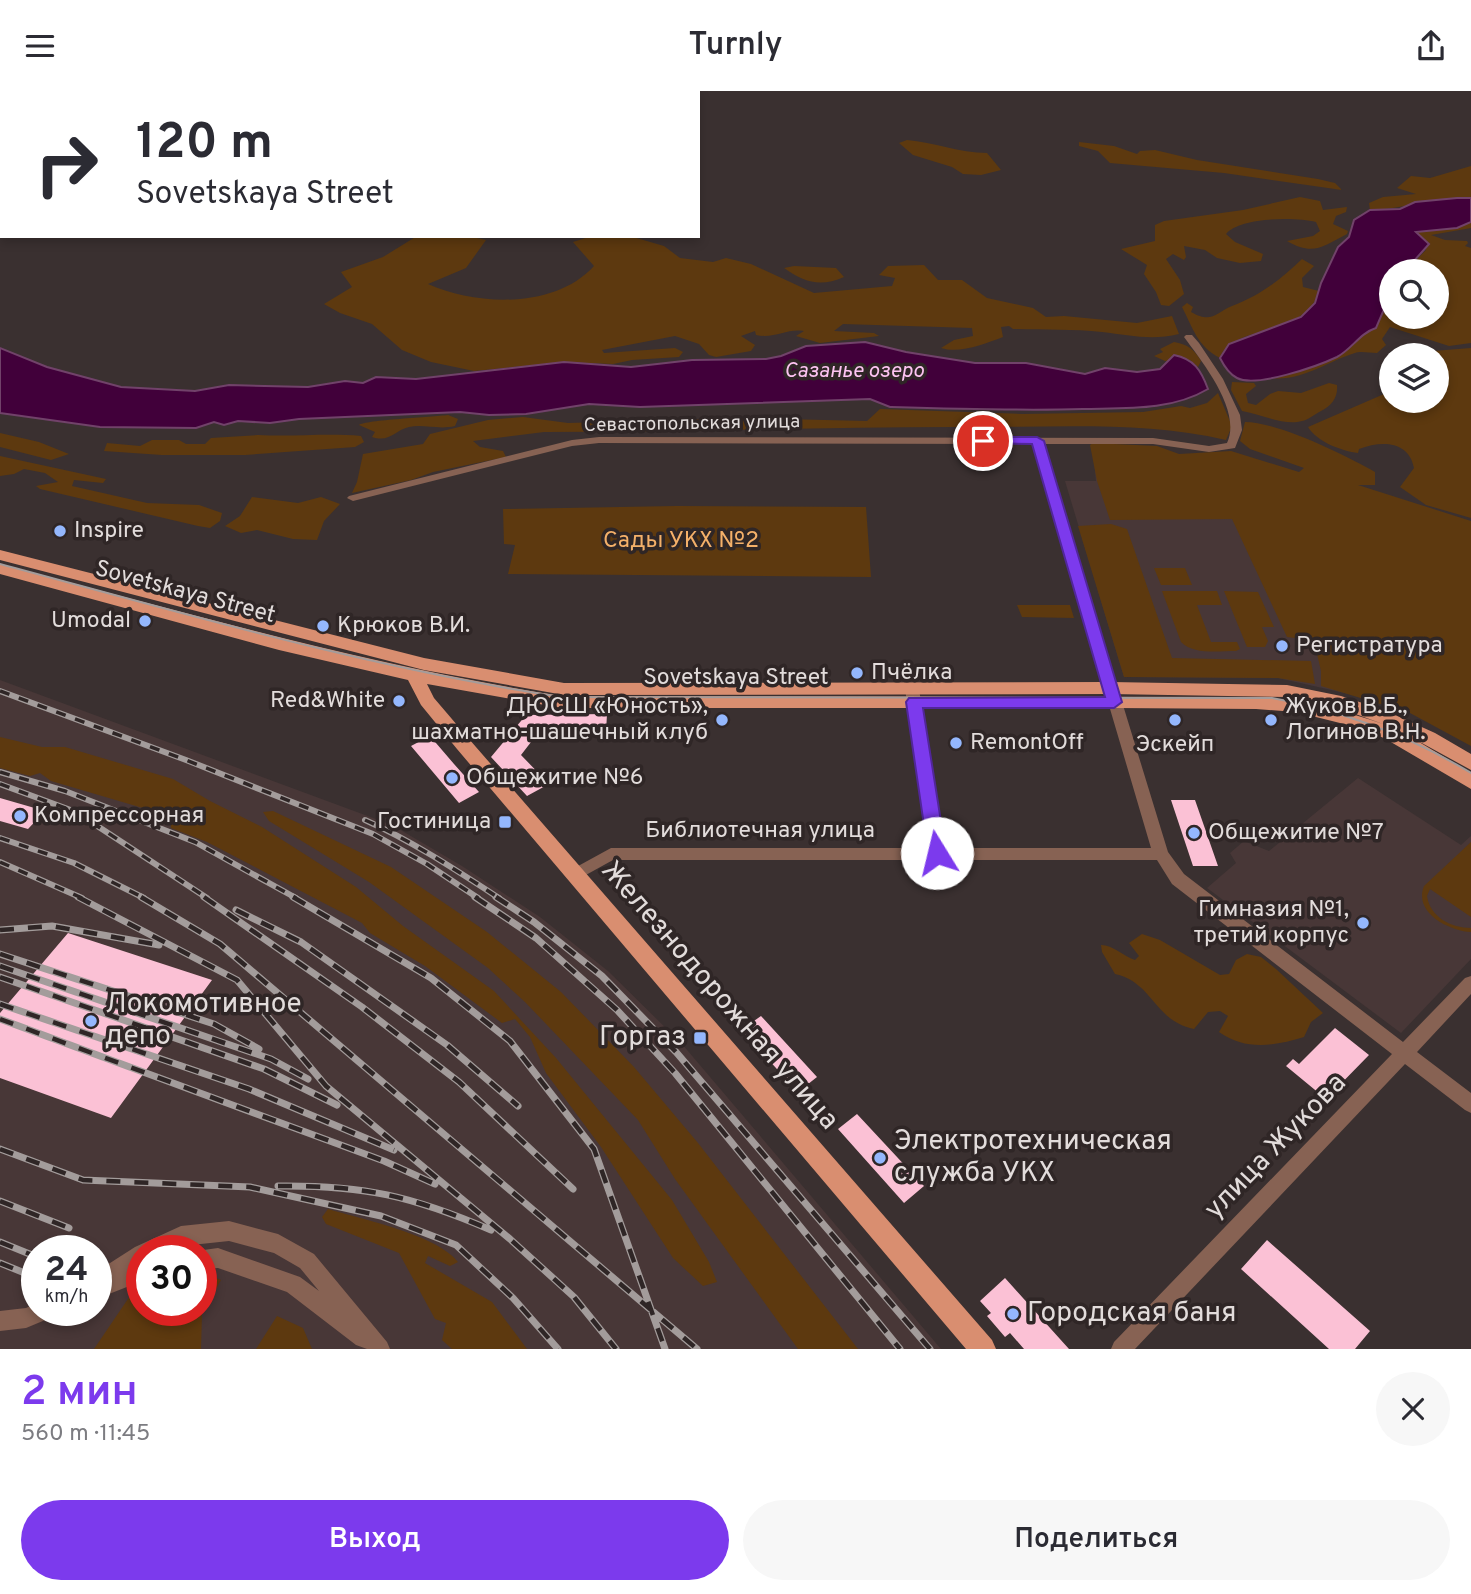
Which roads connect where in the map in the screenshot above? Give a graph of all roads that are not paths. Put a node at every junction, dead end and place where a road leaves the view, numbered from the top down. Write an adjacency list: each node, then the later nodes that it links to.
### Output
1 (1189, 337): 2 (street, Севастопольская улица)
2 (1037, 441): 3 (street, Севастопольская улица); 7 (street)
3 (353, 498)
4 (0, 555): 6 (main road, Sovetskaya Street)
5 (0, 569): 6 (main road, Sovetskaya Street)
6 (419, 671): 8 (main road, Sovetskaya Street); 13 (main road, Железнодорожная улица)
7 (1112, 695): 8 (main road, Sovetskaya Street); 9 (main road, Sovetskaya Street); 10 (main road, Sovetskaya Street); 12 (street)
8 (913, 696): 11 (street)
9 (1471, 763)
10 (1471, 782)
11 (937, 853): 12 (street, Библиотечная улица); 13 (street, Библиотечная улица)
12 (1161, 854): 15 (street)
13 (575, 875): 22 (main road, Железнодорожная улица)
14 (1471, 983): 15 (street, улица Жукова)
15 (1405, 1052): 16 (street); 23 (street, улица Жукова)
16 (1471, 1104)
17 (191, 1235): 21 (street)
18 (217, 1258): 21 (street)
19 (21, 1319): 20 (street)
20 (0, 1321)
21 (379, 1349)
22 (984, 1349)
23 (1121, 1349)

